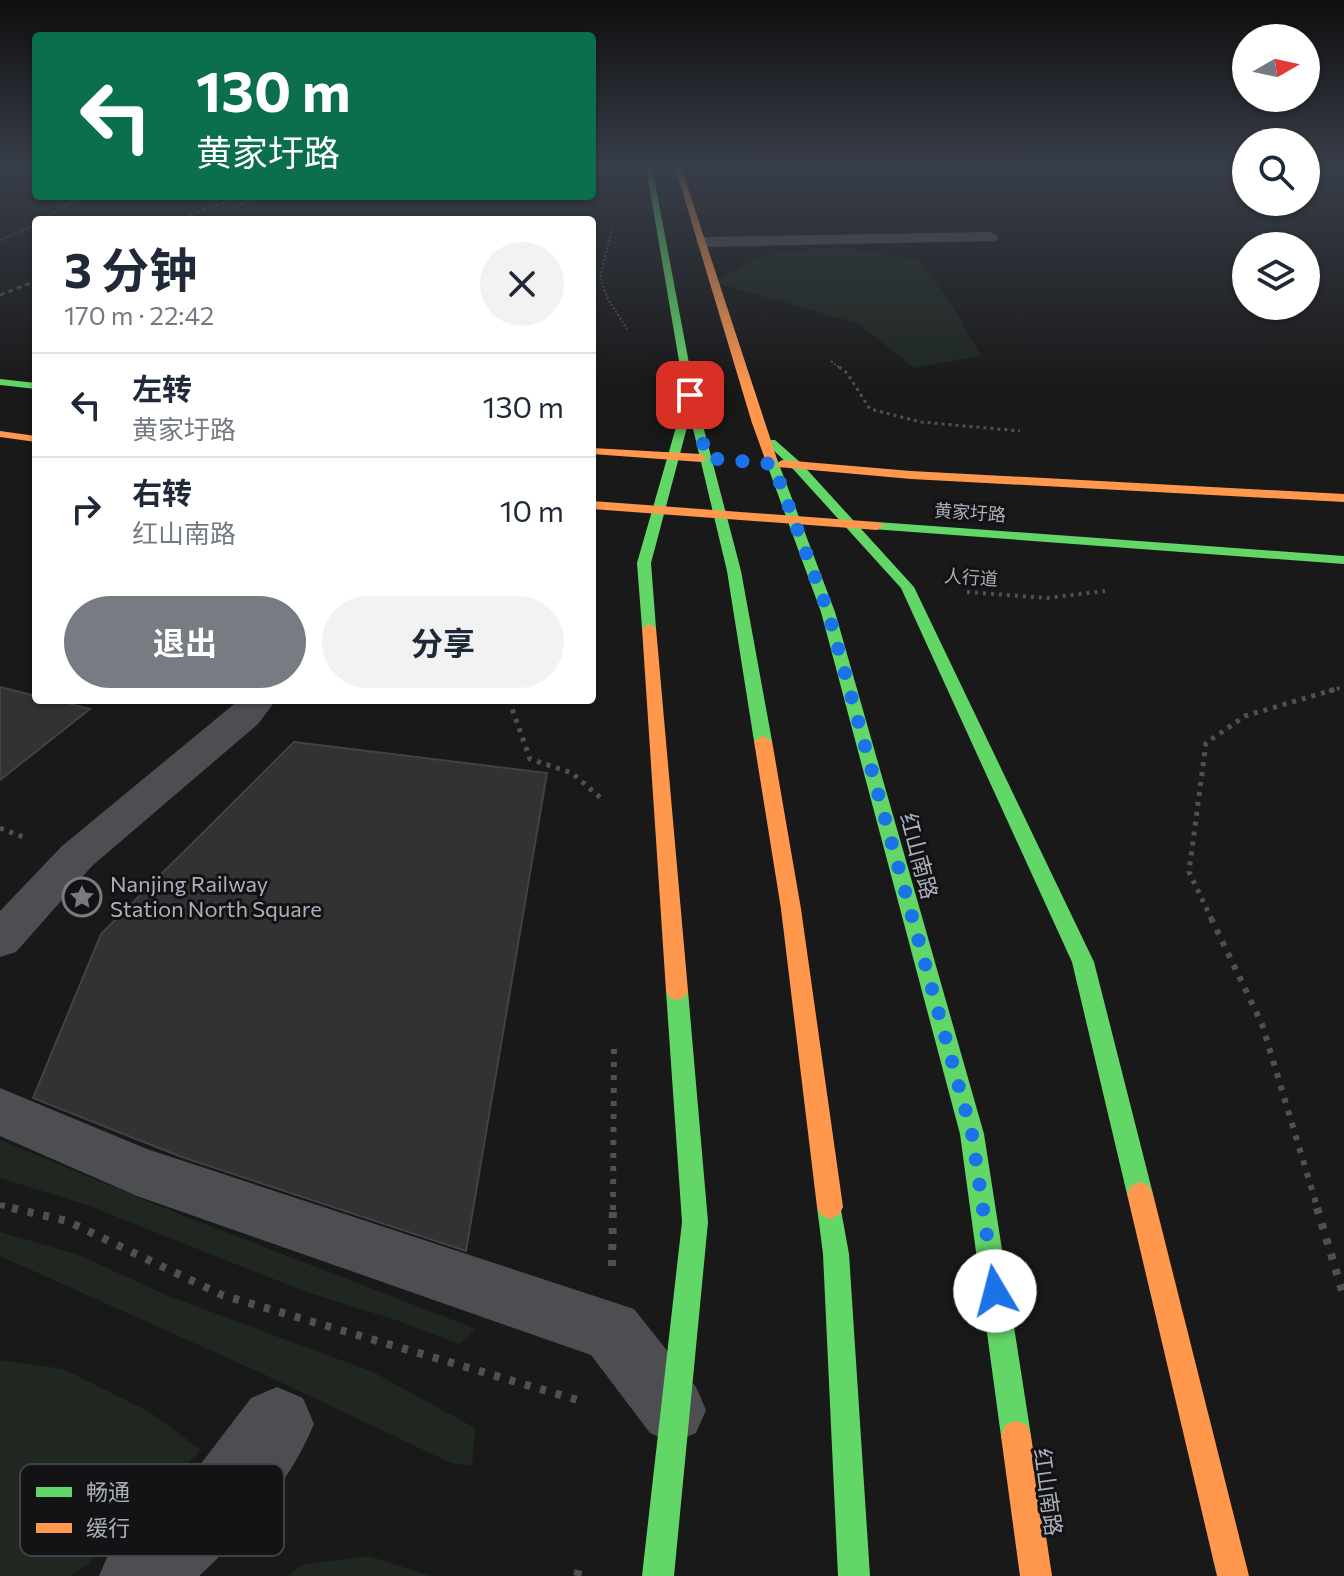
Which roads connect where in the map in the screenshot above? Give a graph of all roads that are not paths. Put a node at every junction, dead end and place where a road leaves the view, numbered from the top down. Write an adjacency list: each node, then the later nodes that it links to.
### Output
1 (662, 241): 6 (street)
2 (787, 241): 3 (lane)
3 (704, 242): 7 (street, 红山南路)
4 (0, 382): 5 (street)
5 (32, 386)
6 (690, 395): 11 (street); 12 (street)
7 (761, 433): 14 (street, 红山南路); 15 (street)
8 (0, 434): 9 (street)
9 (32, 438)
10 (596, 451): 11 (street)
11 (674, 456): 12 (street); 18 (street)
12 (714, 459): 19 (street)
13 (747, 461): 14 (street, 黄家圩路)
14 (773, 464): 15 (street, 黄家圩路); 20 (street, 红山南路)
15 (797, 466): 16 (street, 黄家圩路); 21 (street)
16 (1344, 498)
17 (596, 505): 18 (street, 黄家圩路)
18 (659, 509): 19 (street, 黄家圩路); 26 (street)
19 (721, 513): 20 (street, 黄家圩路); 32 (street)
20 (794, 519): 21 (street, 黄家圩路); 33 (street, 红山南路)
21 (849, 523): 22 (street, 黄家圩路); 34 (street)
22 (1344, 560)
23 (255, 704): 24 (lane)
24 (0, 940)
25 (0, 1111): 26 (lane)
26 (673, 1410): 31 (street)
27 (277, 1424): 28 (street)
28 (247, 1464)
29 (162, 1556): 30 (street)
30 (139, 1576)
31 (658, 1576)
32 (854, 1576)
33 (1036, 1576)
34 (1233, 1576)

